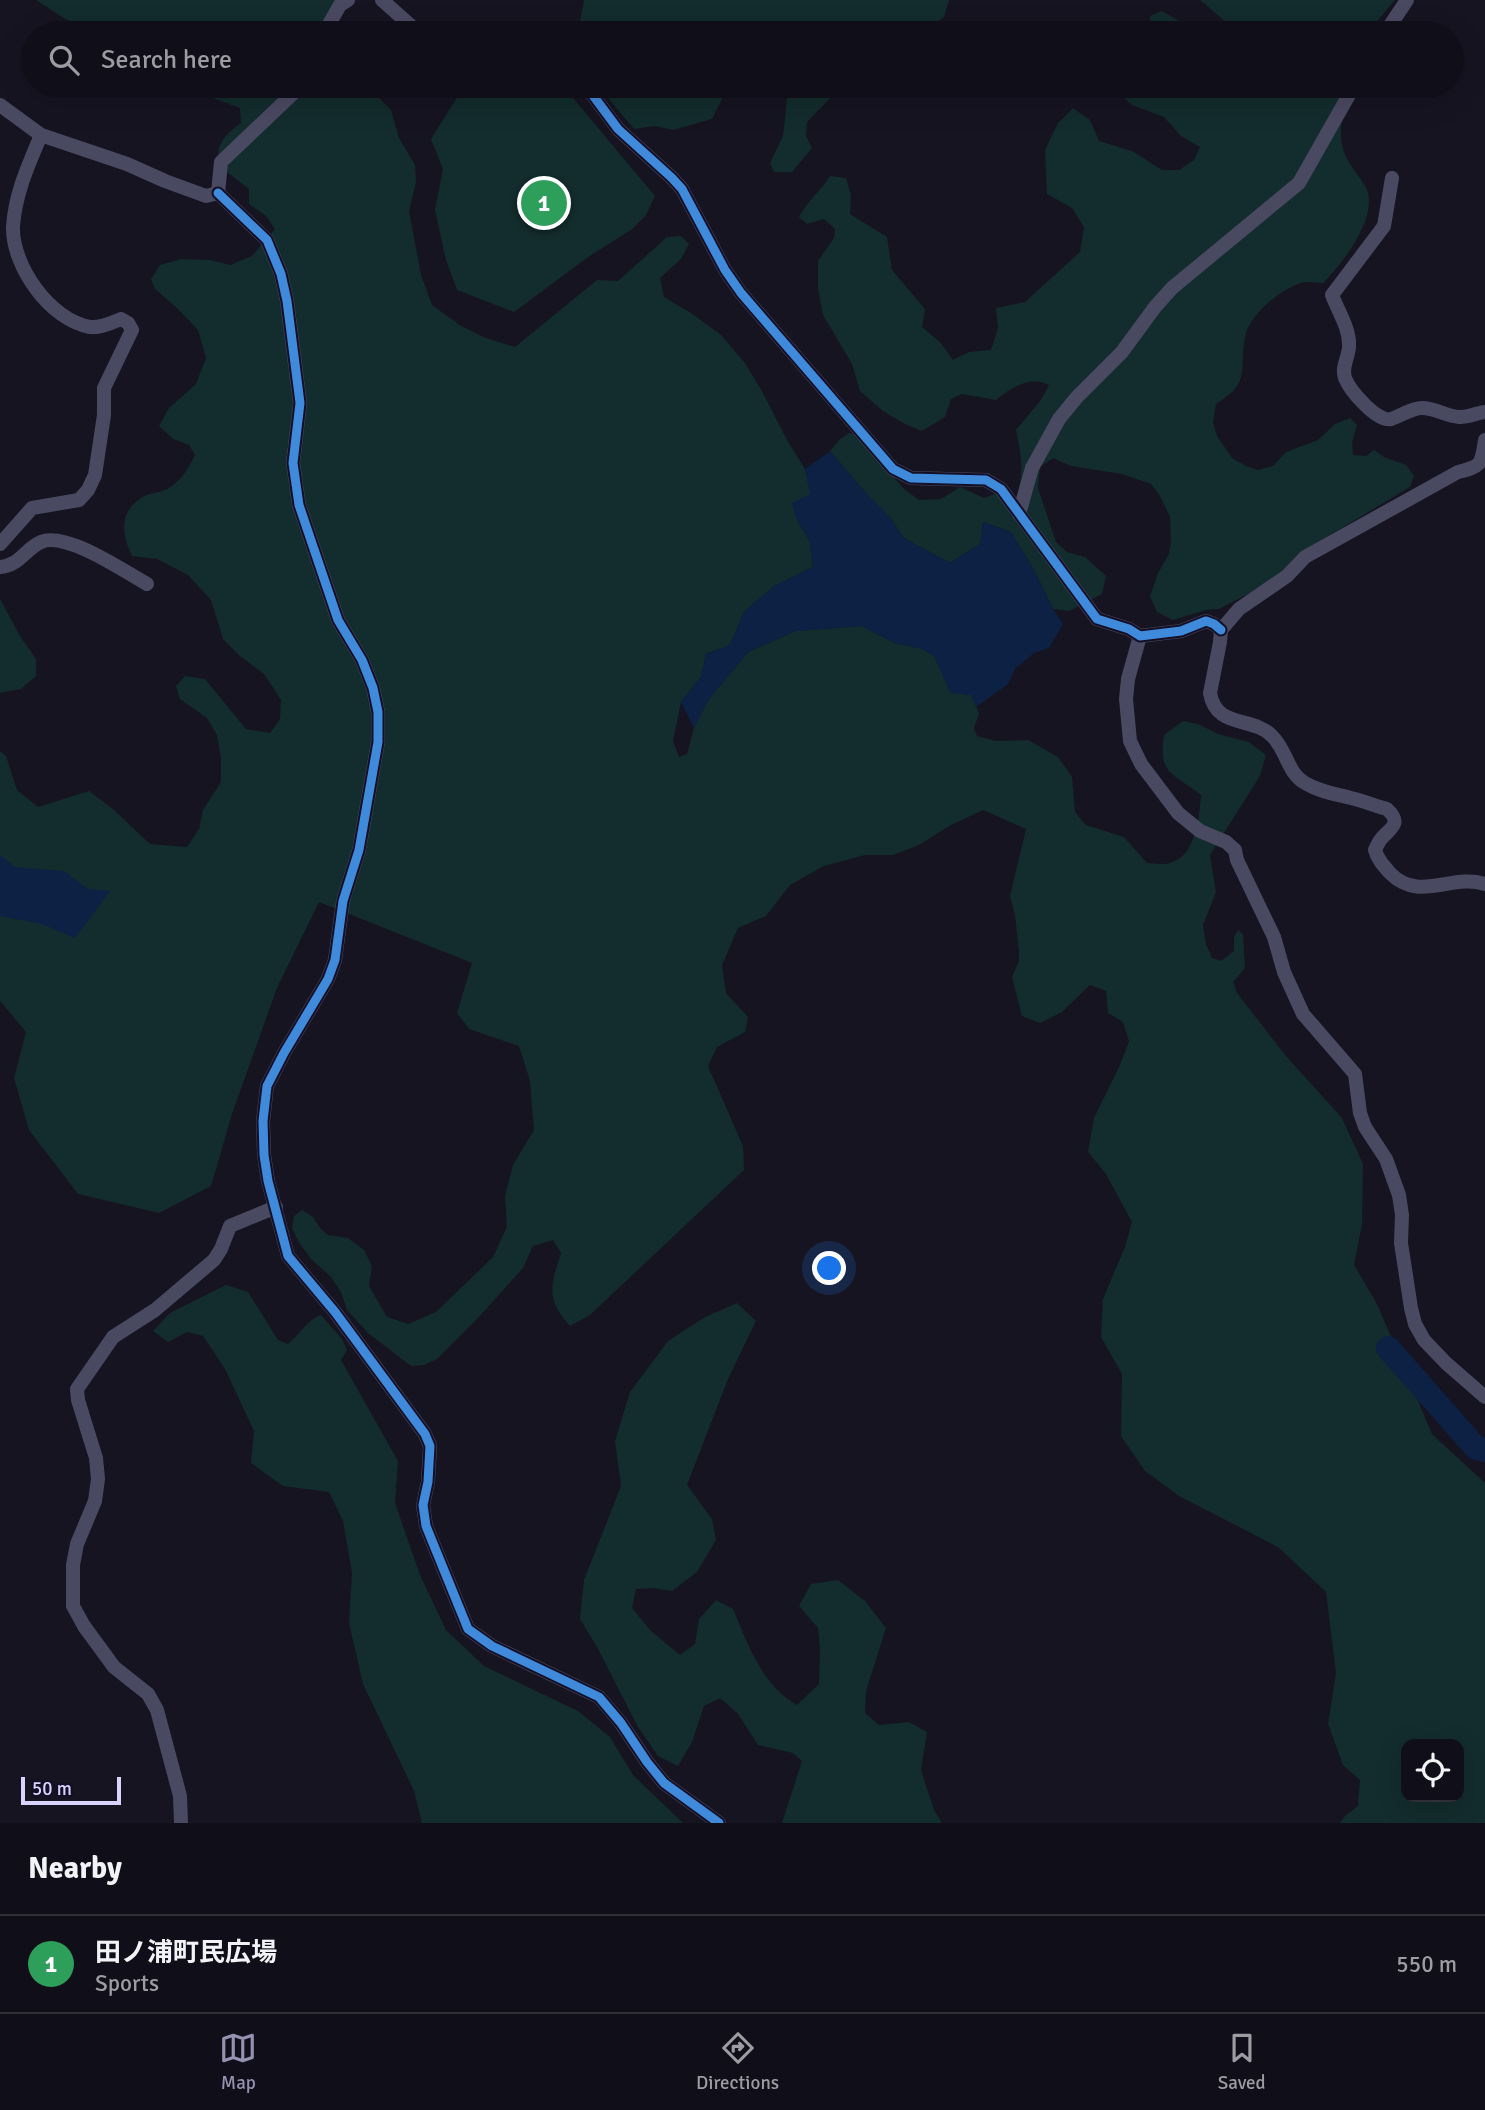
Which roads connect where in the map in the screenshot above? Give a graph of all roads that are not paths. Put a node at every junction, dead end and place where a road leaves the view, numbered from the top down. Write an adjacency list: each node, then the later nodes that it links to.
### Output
1 (348, 0): 4 (street)
2 (382, 0): 5 (street)
3 (1406, 0): 6 (street)
4 (331, 21)
5 (406, 21)
6 (1393, 21)
7 (288, 98): 13 (street)
8 (595, 98): 16 (street)
9 (1347, 98): 16 (street)
10 (0, 105): 11 (street)
11 (41, 135): 13 (street); 17 (street)
12 (1392, 178): 14 (street)
13 (218, 193): 23 (street)
14 (1485, 412)
15 (1485, 440): 20 (street)
16 (1019, 514): 21 (street)
17 (0, 544)
18 (0, 567): 19 (street)
19 (147, 584)
20 (1221, 630): 21 (street); 22 (street)
21 (1140, 636): 24 (street)
22 (1485, 884)
23 (276, 1207): 25 (street); 26 (street)
24 (1485, 1397)
25 (181, 1823)
26 (719, 1823)

